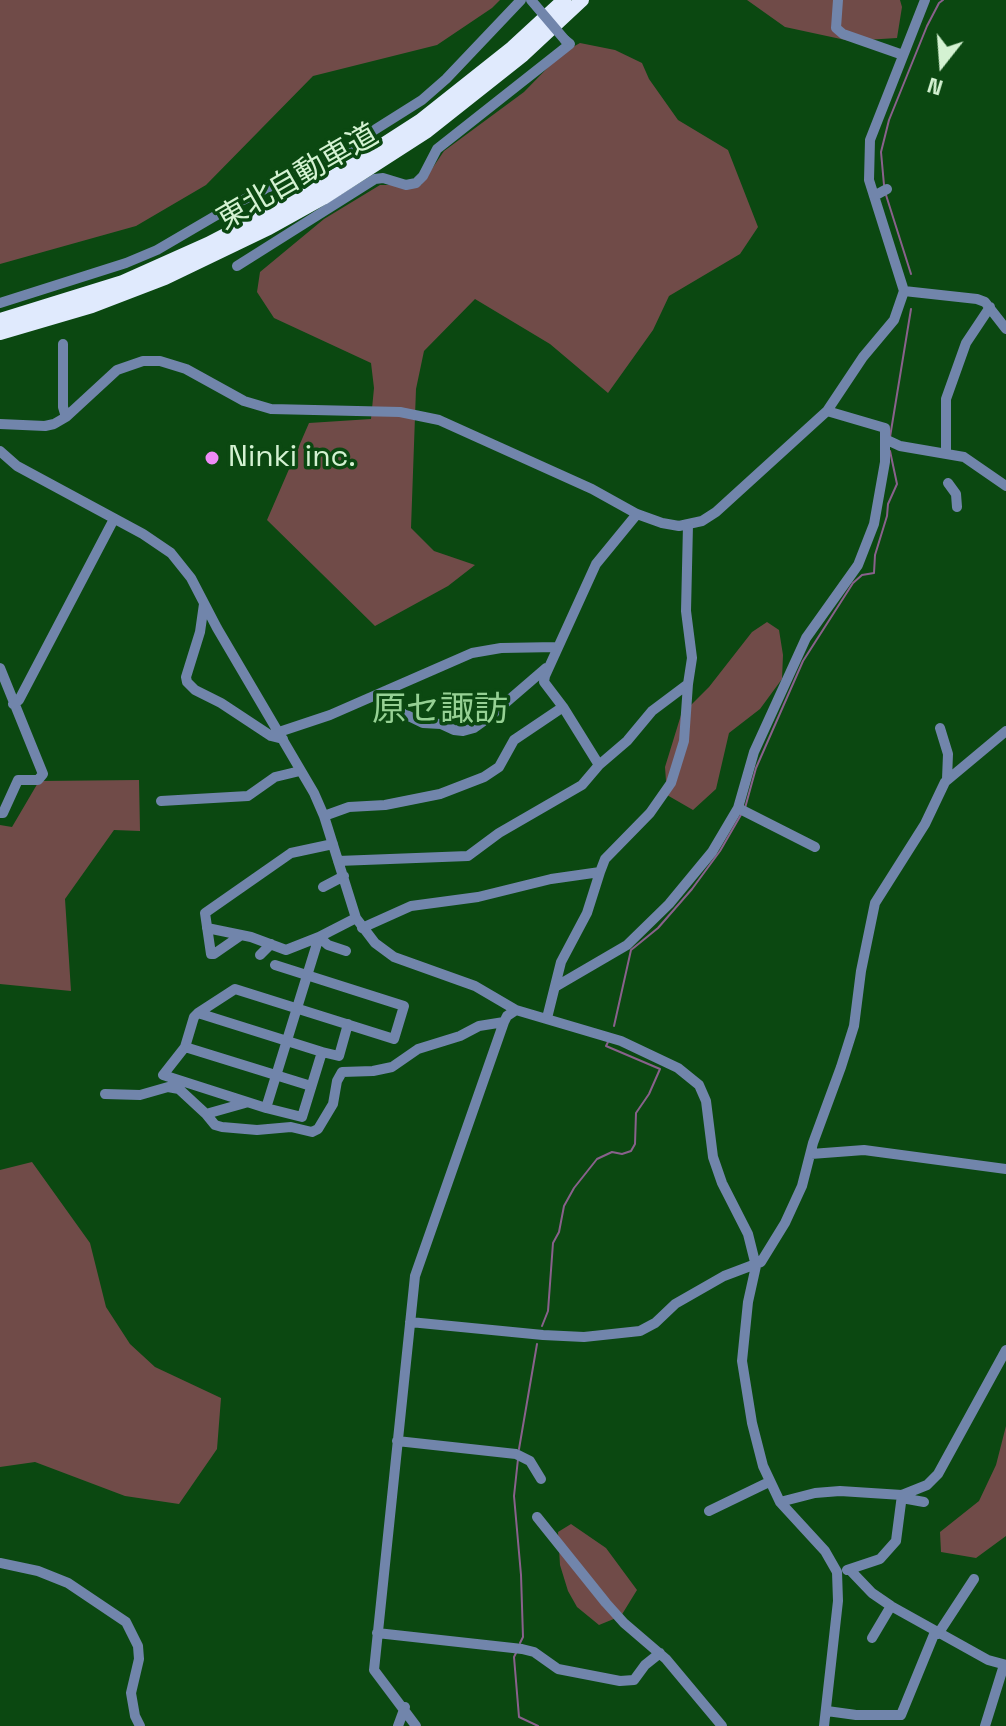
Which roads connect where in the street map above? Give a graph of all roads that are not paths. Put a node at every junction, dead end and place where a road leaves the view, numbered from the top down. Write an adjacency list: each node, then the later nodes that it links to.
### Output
1 (521, 0): 10 (street)
2 (531, 0): 8 (street, bridge)
3 (564, 0): 12 (highway, 東北自動車道)
4 (582, 0): 14 (highway, 東北自動車道)
5 (838, 0): 7 (street)
6 (925, 0): 7 (street)
7 (903, 55): 9 (street)
8 (237, 266)
9 (904, 291): 11 (street); 16 (street)
10 (0, 303)
11 (990, 307): 13 (street); 21 (street)
12 (0, 320)
13 (1006, 329)
14 (0, 333)
15 (63, 344): 17 (street)
16 (827, 411): 19 (street); 27 (street)
17 (66, 417): 18 (street); 25 (street)
18 (0, 424)
19 (885, 439): 21 (street); 44 (street)
20 (0, 451): 26 (street)
21 (946, 454): 23 (street)
22 (948, 483): 24 (street)
23 (1006, 486)
24 (957, 507)
25 (637, 514): 27 (street); 29 (street)
26 (114, 519): 28 (street); 35 (street)
27 (688, 525): 32 (street)
28 (204, 604): 39 (street); 39 (street)
29 (557, 647): 30 (street); 34 (street)
30 (547, 667): 34 (street); 36 (street)
31 (0, 668): 33 (street)
32 (688, 684): 40 (street); 50 (street)
33 (4, 691): 35 (street)
34 (376, 696): 39 (street)
35 (13, 704): 45 (street)
36 (563, 707): 40 (street); 46 (street)
37 (940, 728): 42 (street)
38 (1006, 731): 42 (street)
39 (281, 735): 41 (street)
40 (599, 765): 49 (street)
41 (300, 771): 43 (street); 46 (street)
42 (946, 781): 78 (street)
43 (161, 801)
44 (742, 809): 48 (street); 62 (street)
45 (0, 813)
46 (324, 816): 47 (street)
47 (333, 844): 49 (street); 54 (street)
48 (815, 847)
49 (338, 861): 51 (street)
50 (600, 872): 53 (street); 62 (street)
51 (344, 876): 52 (street); 53 (street)
52 (323, 887)
53 (359, 923): 56 (street); 64 (street)
54 (207, 928): 55 (street); 55 (street)
55 (240, 936): 57 (street)
56 (319, 937): 57 (street); 58 (street); 61 (street)
57 (271, 944): 59 (street)
58 (346, 951)
59 (260, 955)
60 (275, 965): 61 (street)
61 (308, 975): 63 (street); 68 (street)
62 (555, 987): 66 (street)
63 (298, 1008): 65 (street); 68 (street); 69 (street)
64 (516, 1010): 66 (street); 67 (street)
65 (198, 1013): 69 (street); 70 (street)
66 (547, 1018): 80 (street)
67 (504, 1022): 77 (street); 81 (street)
68 (348, 1024): 71 (street)
69 (286, 1041): 71 (street); 72 (street)
70 (185, 1047): 72 (street); 75 (street)
71 (322, 1052): 73 (street)
72 (276, 1075): 73 (street); 76 (street)
73 (311, 1086): 76 (street)
74 (105, 1094): 77 (street)
75 (247, 1102): 76 (street); 77 (street)
76 (266, 1108)
77 (206, 1114)
78 (811, 1154): 79 (street); 80 (street)
79 (1006, 1169)
80 (756, 1266): 81 (street); 85 (street)
81 (410, 1322): 83 (street)
82 (1006, 1350): 86 (street)
83 (397, 1441): 84 (street); 96 (street)
84 (541, 1479)
85 (769, 1482): 87 (street); 89 (street)
86 (902, 1496): 87 (street); 88 (street); 92 (street)
87 (780, 1502): 93 (street)
88 (924, 1502)
89 (709, 1511)
90 (537, 1517): 99 (street)
91 (0, 1563): 103 (street)
92 (850, 1570): 93 (street); 95 (street)
93 (837, 1572): 102 (street)
94 (974, 1579): 97 (street)
95 (891, 1606): 97 (street); 98 (street)
96 (377, 1633): 99 (street); 101 (street)
97 (937, 1633): 100 (street); 102 (street)
98 (872, 1638)
99 (660, 1653): 106 (street)
100 (1005, 1665): 108 (street)
101 (405, 1707): 104 (street); 105 (street)
102 (827, 1711): 107 (street)
103 (140, 1726)
104 (398, 1726)
105 (416, 1726)
106 (722, 1726)
107 (824, 1726)
108 (985, 1726)

